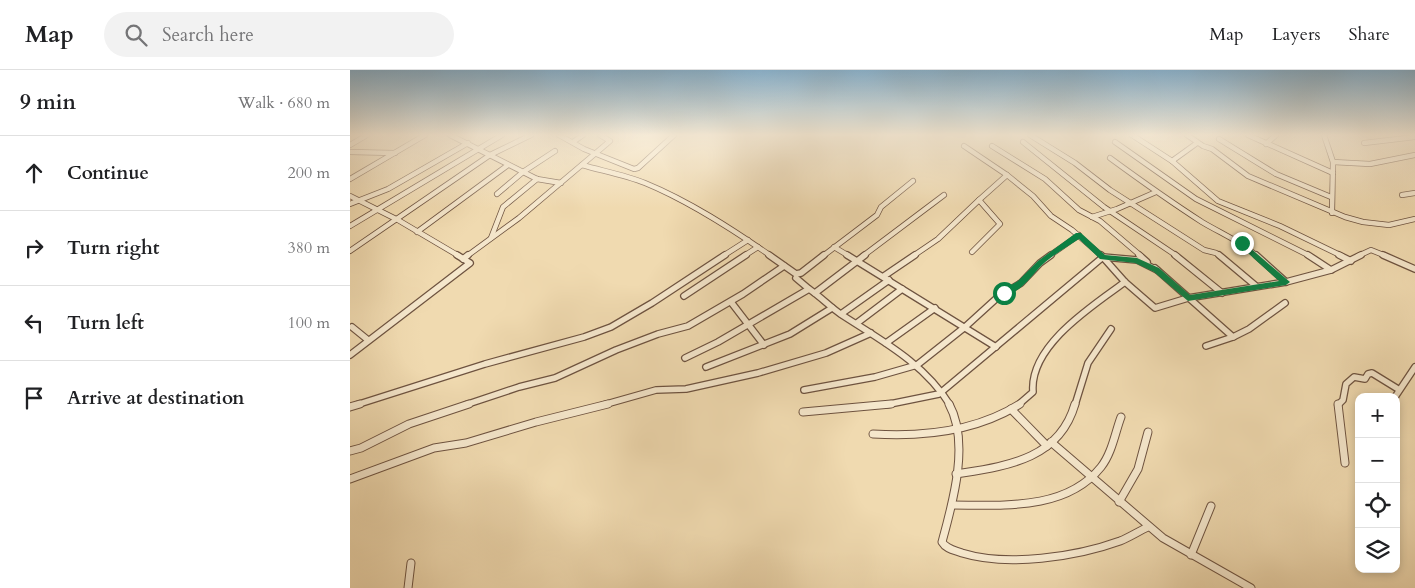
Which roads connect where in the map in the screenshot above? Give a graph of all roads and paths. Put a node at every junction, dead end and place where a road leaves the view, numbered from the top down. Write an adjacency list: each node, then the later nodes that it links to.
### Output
1 (385, 159): 30 (street)
2 (438, 159): 40 (street)
3 (462, 159): 44 (street)
4 (484, 159): 48 (street)
5 (498, 159): 24 (street)
6 (543, 159): 26 (street)
7 (589, 159): 25 (street)
8 (609, 159): 9 (street)
9 (648, 159)
10 (984, 159): 28 (street)
11 (1013, 159): 47 (street)
12 (1045, 159): 45 (street)
13 (1066, 159): 42 (street)
14 (1112, 159): 33 (street)
15 (1140, 159): 66 (street)
16 (1169, 159): 22 (street)
17 (1175, 159): 22 (street)
18 (1226, 159): 46 (street)
19 (1252, 159): 39 (street)
20 (1301, 159): 27 (street)
21 (1394, 159): 23 (street)
22 (1172, 161): 61 (street)
23 (1333, 162): 27 (street)
24 (508, 165): 26 (street); 51 (street)
25 (582, 165): 32 (street); 53 (street)
26 (523, 172): 29 (street); 35 (street)
27 (1333, 173): 39 (street)
28 (1007, 175): 41 (street); 52 (street)
29 (537, 179): 32 (street); 54 (street)
30 (350, 180)
31 (913, 181): 56 (street)
32 (561, 183): 54 (street)
33 (1156, 192): 42 (street); 70 (street)
34 (1415, 192): 37 (street)
35 (497, 194)
36 (944, 195): 62 (street)
37 (1402, 195)
38 (350, 196): 40 (street)
39 (1332, 197): 46 (street)
40 (358, 200): 43 (street); 44 (street)
41 (979, 200): 58 (street); 68 (street)
42 (1130, 202): 45 (street); 71 (street)
43 (350, 204)
44 (377, 209): 48 (street); 50 (street)
45 (1112, 212): 47 (street); 75 (street)
46 (1332, 213): 49 (street)
47 (1092, 217): 65 (street)
48 (398, 220): 51 (street); 57 (street)
49 (1415, 220)
50 (350, 226)
51 (417, 232): 60 (street)
52 (1079, 235): 59 (street); 86 (street)
53 (748, 240): 55 (street); 104 (street)
54 (488, 242): 60 (street)
55 (758, 247): 63 (street); 76 (street)
56 (834, 247): 62 (street); 63 (street)
57 (350, 251)
58 (972, 252)
59 (1103, 257): 65 (street); 69 (street); 94 (street)
60 (463, 260): 90 (street)
61 (1351, 261): 64 (street); 66 (street)
62 (858, 262): 68 (street); 74 (street)
63 (784, 266): 78 (street)
64 (1415, 269)
65 (1157, 270): 77 (street)
66 (1331, 270): 70 (street)
67 (796, 278): 73 (street)
68 (886, 278): 72 (street); 82 (street)
69 (1125, 282): 77 (street); 105 (street)
70 (1286, 282): 71 (street)
71 (1256, 286): 75 (street)
72 (902, 288): 81 (street); 84 (street)
73 (809, 289): 74 (street); 83 (street)
74 (815, 293): 80 (street)
75 (1222, 293): 77 (street)
76 (684, 296)
77 (1188, 298): 89 (street)
78 (731, 302): 83 (street); 112 (street)
79 (1285, 303): 89 (street)
80 (832, 308): 82 (street); 92 (street)
81 (935, 308): 86 (street); 91 (street)
82 (841, 314): 84 (street)
83 (749, 323): 92 (street); 96 (street)
84 (857, 323): 88 (street)
85 (352, 327): 90 (street)
86 (965, 327): 94 (street); 97 (street)
87 (1111, 329): 111 (street)
88 (871, 333): 91 (street); 116 (street)
89 (1233, 336): 93 (street)
90 (368, 340): 95 (street)
91 (886, 343): 97 (street)
92 (764, 345): 98 (street)
93 (1206, 346)
94 (996, 347): 102 (street)
95 (350, 355)
96 (685, 358)
97 (917, 365): 101 (street); 102 (street)
98 (706, 367)
99 (1415, 367): 100 (street)
100 (1398, 389): 103 (street); 113 (street)
101 (804, 390)
102 (942, 392): 106 (street); 108 (street)
103 (1396, 393)
104 (350, 407)
105 (1011, 409): 108 (street); 111 (street)
106 (803, 412)
107 (1121, 417): 115 (street)
108 (956, 429): 110 (street); 114 (street)
109 (1148, 432): 117 (street)
110 (873, 434)
111 (1049, 444): 114 (street); 115 (street)
112 (350, 451)
113 (1345, 463)
114 (956, 474): 118 (street)
115 (1091, 477): 117 (street); 118 (street)
116 (350, 479)
117 (1119, 502): 120 (street)
118 (952, 505): 120 (street)
119 (1211, 506): 121 (street)
120 (1148, 527): 121 (street)
121 (1191, 555): 124 (street)
122 (411, 563): 123 (street)
123 (408, 588)
124 (1251, 588)

